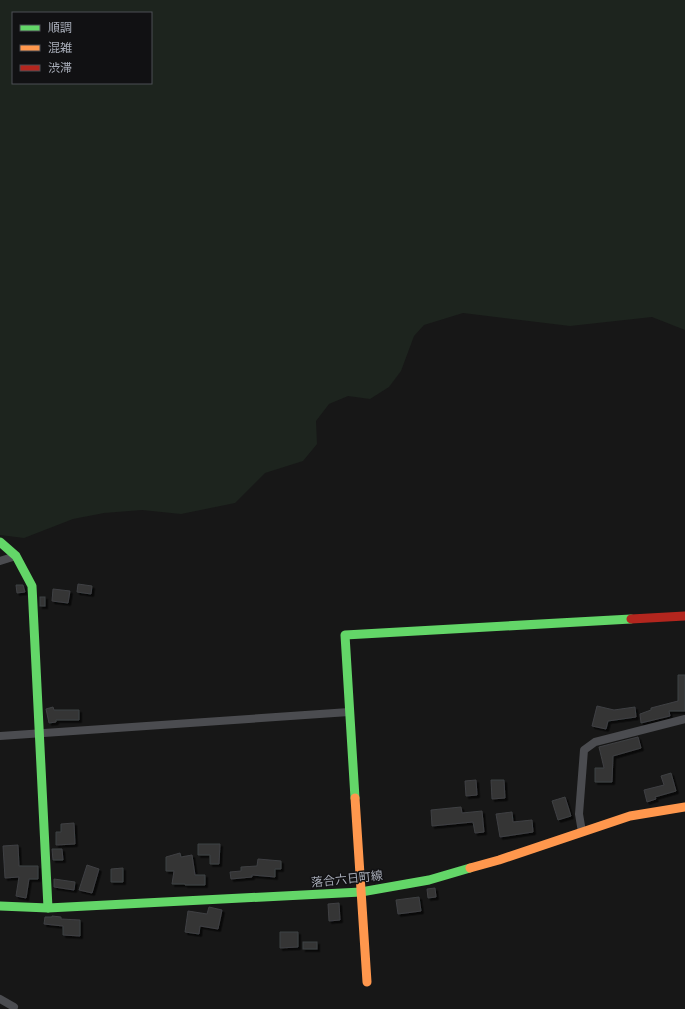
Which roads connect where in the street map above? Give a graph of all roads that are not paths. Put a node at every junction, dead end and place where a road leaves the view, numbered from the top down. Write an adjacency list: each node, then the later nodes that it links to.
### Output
1 (0, 542): 2 (street)
2 (16, 556): 3 (street); 7 (street)
3 (0, 561)
4 (685, 616): 5 (street)
5 (349, 712): 7 (street); 11 (street)
6 (685, 719): 10 (street)
7 (39, 734): 8 (street); 13 (street)
8 (0, 736)
9 (685, 807): 10 (street, 落合六日町線)
10 (582, 832): 11 (street, 落合六日町線)
11 (361, 892): 13 (street, 落合六日町線); 14 (street)
12 (0, 906): 13 (street, 落合六日町線)
13 (48, 908)
14 (367, 982)
15 (0, 999): 16 (street)
16 (14, 1007)

